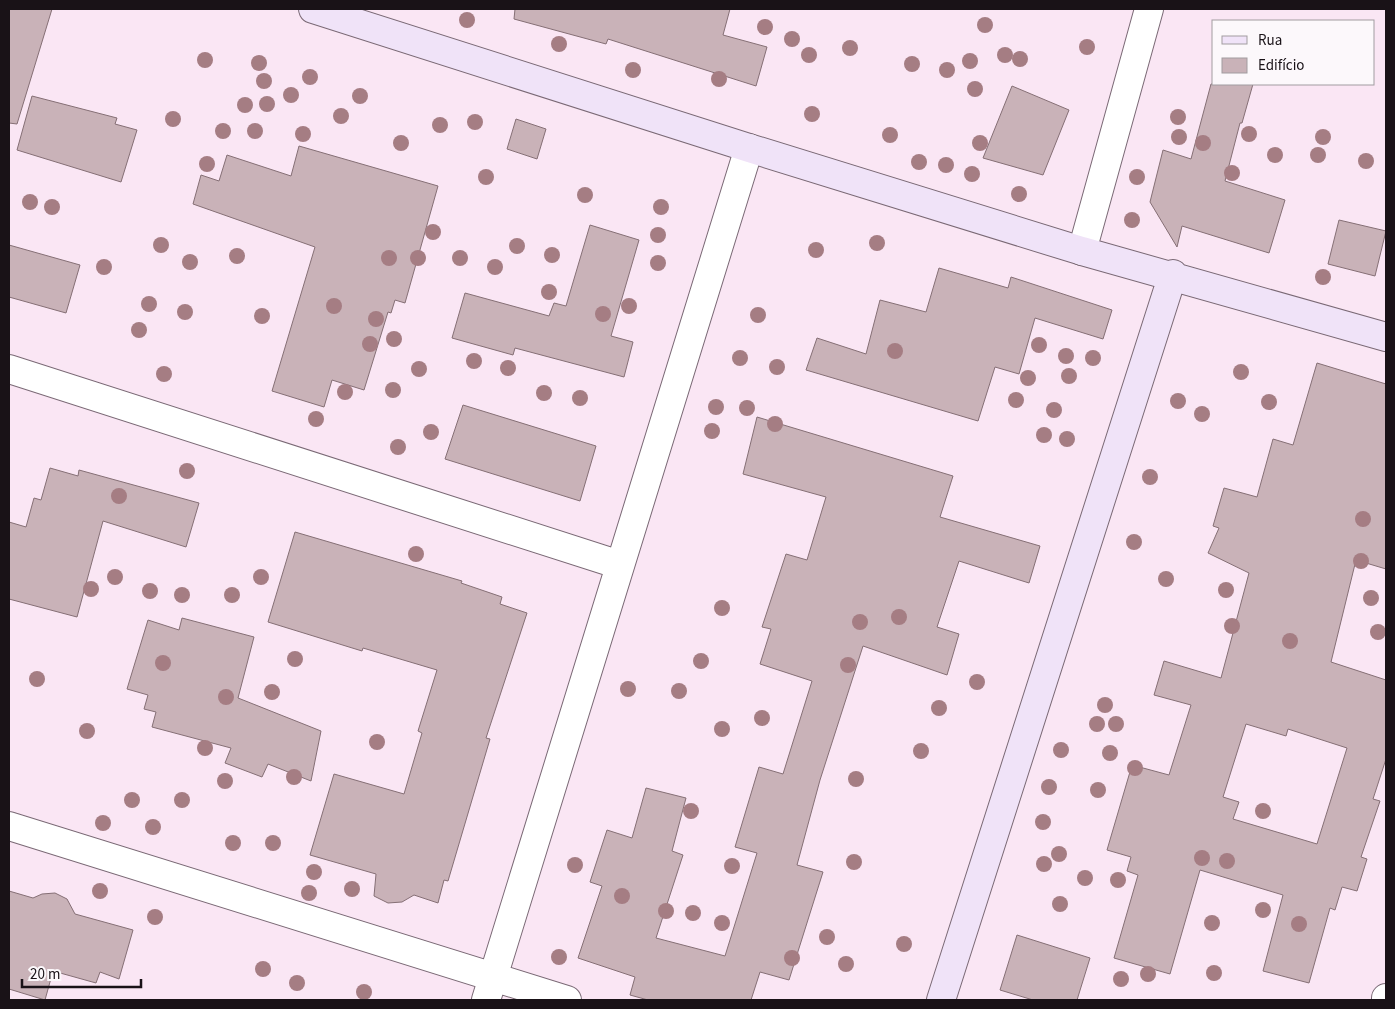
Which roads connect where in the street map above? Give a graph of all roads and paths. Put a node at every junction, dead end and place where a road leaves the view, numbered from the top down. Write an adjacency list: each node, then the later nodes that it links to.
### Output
1 (315, 9): 3 (street)
2 (1149, 9): 4 (street)
3 (749, 148): 4 (street); 8 (street)
4 (1082, 251): 5 (street)
5 (1172, 274): 6 (street); 12 (street)
6 (1386, 337)
7 (9, 369): 8 (street)
8 (620, 565): 10 (street)
9 (9, 826): 10 (street)
10 (490, 988): 11 (street)
11 (568, 1000)
12 (941, 1000)

